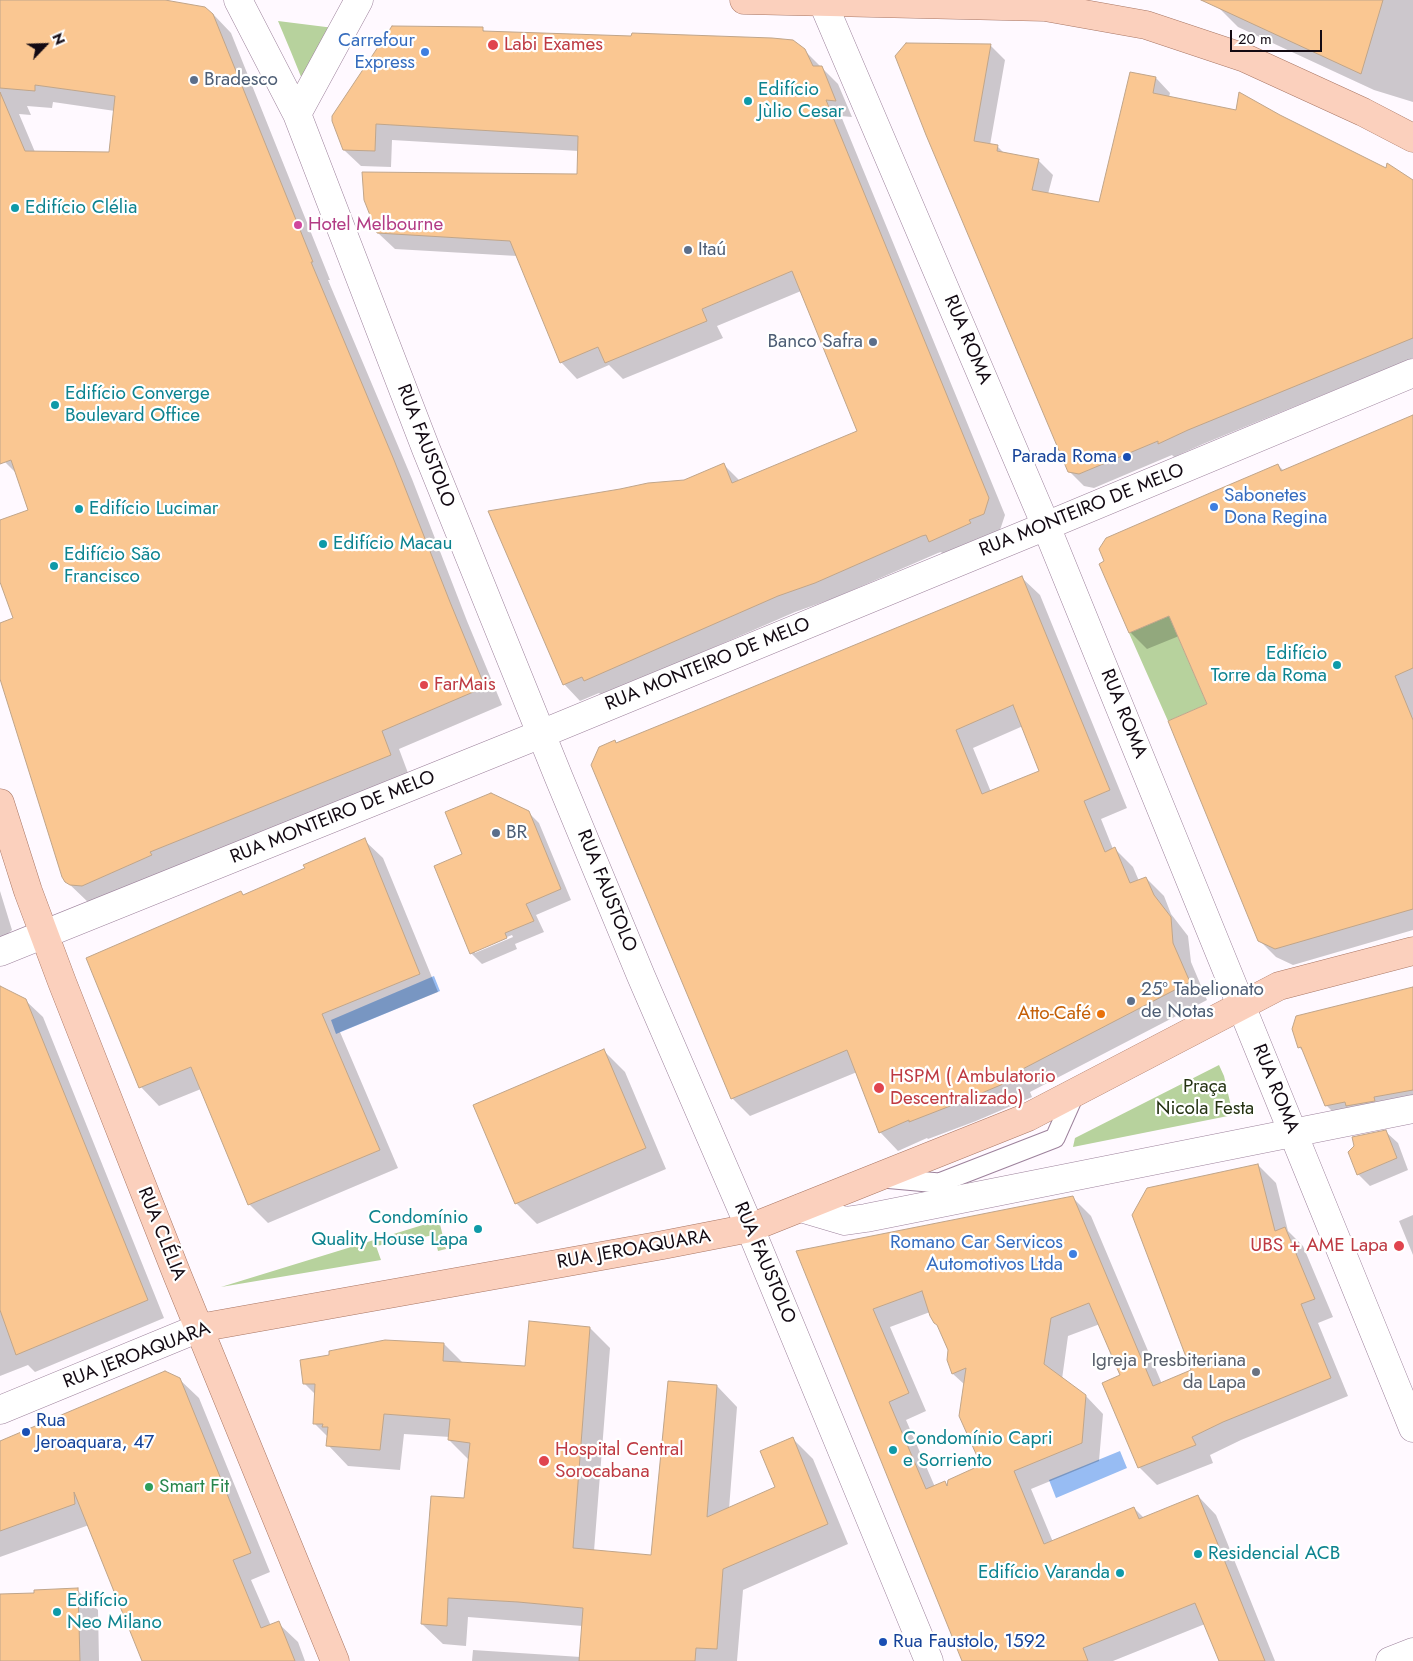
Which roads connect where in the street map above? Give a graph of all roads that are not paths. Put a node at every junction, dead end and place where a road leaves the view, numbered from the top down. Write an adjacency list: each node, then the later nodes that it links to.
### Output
1 (238, 0): 6 (street, RUA FAUSTOLO)
2 (359, 0): 6 (street)
3 (744, 0): 4 (main road)
4 (823, 3): 5 (main road); 9 (street, RUA ROMA)
5 (1044, 3): 7 (main road)
6 (297, 114): 10 (street, RUA FAUSTOLO)
7 (1413, 138)
8 (1413, 373): 9 (street, RUA MONTEIRO DE MELO)
9 (1046, 526): 10 (street, RUA MONTEIRO DE MELO); 15 (street, RUA ROMA)
10 (541, 734): 12 (street, RUA MONTEIRO DE MELO); 19 (street, RUA FAUSTOLO)
11 (0, 803): 12 (main road, RUA CLÉLIA)
12 (43, 934): 14 (street, RUA MONTEIRO DE MELO); 20 (main road, RUA CLÉLIA)
13 (1413, 951): 15 (main road, RUA JEROAQUARA)
14 (0, 952)
15 (1241, 1005): 17 (street, RUA ROMA); 18 (main road, RUA JEROAQUARA)
16 (1413, 1109): 17 (street)
17 (1293, 1133): 18 (street); 22 (street, RUA ROMA)
18 (801, 1208): 19 (main road, RUA JEROAQUARA)
19 (750, 1228): 20 (main road, RUA JEROAQUARA); 25 (street, RUA FAUSTOLO)
20 (199, 1328): 21 (street, RUA JEROAQUARA); 24 (main road, RUA CLÉLIA)
21 (0, 1410)
22 (1413, 1428)
23 (1413, 1652): 26 (street)
24 (334, 1661)
25 (929, 1661)
26 (1390, 1661)

